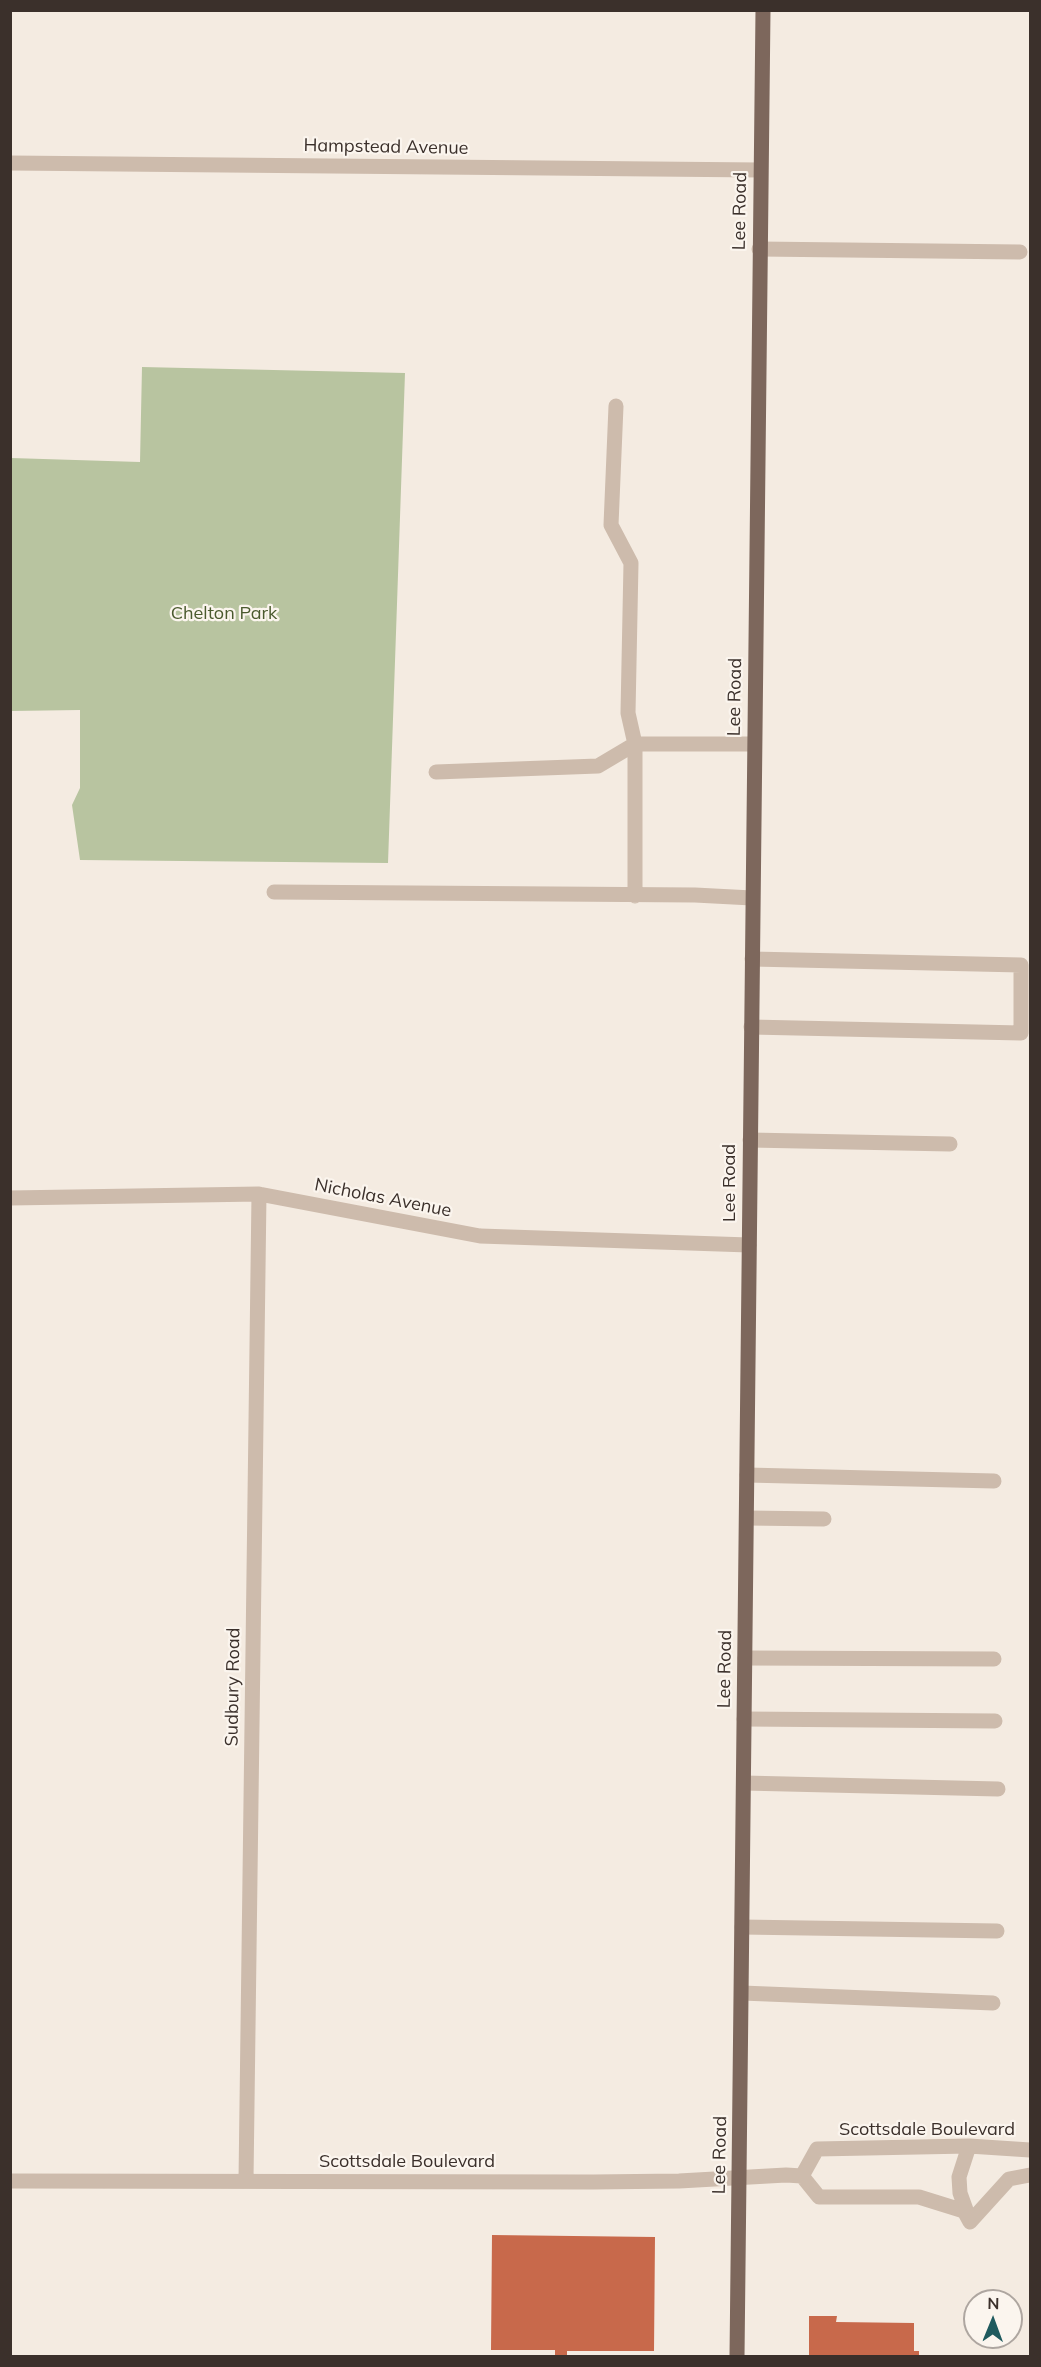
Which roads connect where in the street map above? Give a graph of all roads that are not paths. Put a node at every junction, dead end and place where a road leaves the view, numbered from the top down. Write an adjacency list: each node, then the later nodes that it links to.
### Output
1 (763, 10): 3 (main road, Lee Road)
2 (10, 162): 3 (street, Hampstead Avenue)
3 (760, 170): 4 (main road, Lee Road)
4 (759, 249): 5 (street); 8 (main road, Lee Road)
5 (1020, 252)
6 (616, 406): 7 (street)
7 (635, 744): 8 (street); 9 (street); 11 (street)
8 (754, 744): 12 (main road, Lee Road)
9 (436, 772)
10 (274, 892): 11 (street)
11 (635, 896): 12 (street)
12 (752, 898): 13 (main road, Lee Road)
13 (752, 959): 14 (main road, Lee Road); 14 (street)
14 (751, 1027): 15 (main road, Lee Road)
15 (750, 1140): 16 (street); 19 (main road, Lee Road)
16 (951, 1144)
17 (259, 1194): 18 (street, Nicholas Avenue); 19 (street, Nicholas Avenue); 39 (street, Sudbury Road)
18 (10, 1198)
19 (749, 1245): 20 (main road, Lee Road)
20 (747, 1475): 21 (street); 22 (main road, Lee Road)
21 (994, 1481)
22 (747, 1518): 23 (street); 24 (main road, Lee Road)
23 (824, 1519)
24 (745, 1658): 25 (street); 26 (main road, Lee Road)
25 (994, 1659)
26 (744, 1719): 27 (street); 28 (main road, Lee Road)
27 (995, 1721)
28 (744, 1783): 29 (street); 30 (main road, Lee Road)
29 (998, 1789)
30 (742, 1927): 31 (street); 32 (main road, Lee Road)
31 (997, 1931)
32 (742, 1993): 33 (street); 37 (main road, Lee Road)
33 (993, 2003)
34 (969, 2146): 35 (street, Scottsdale Boulevard); 38 (street, Scottsdale Boulevard); 41 (street)
35 (1030, 2150)
36 (1030, 2175): 41 (street)
37 (740, 2176): 38 (street, Scottsdale Boulevard); 39 (street, Scottsdale Boulevard); 42 (main road, Lee Road)
38 (802, 2176): 41 (street)
39 (246, 2180): 40 (street, Scottsdale Boulevard)
40 (10, 2181)
41 (970, 2222)
42 (737, 2356)

